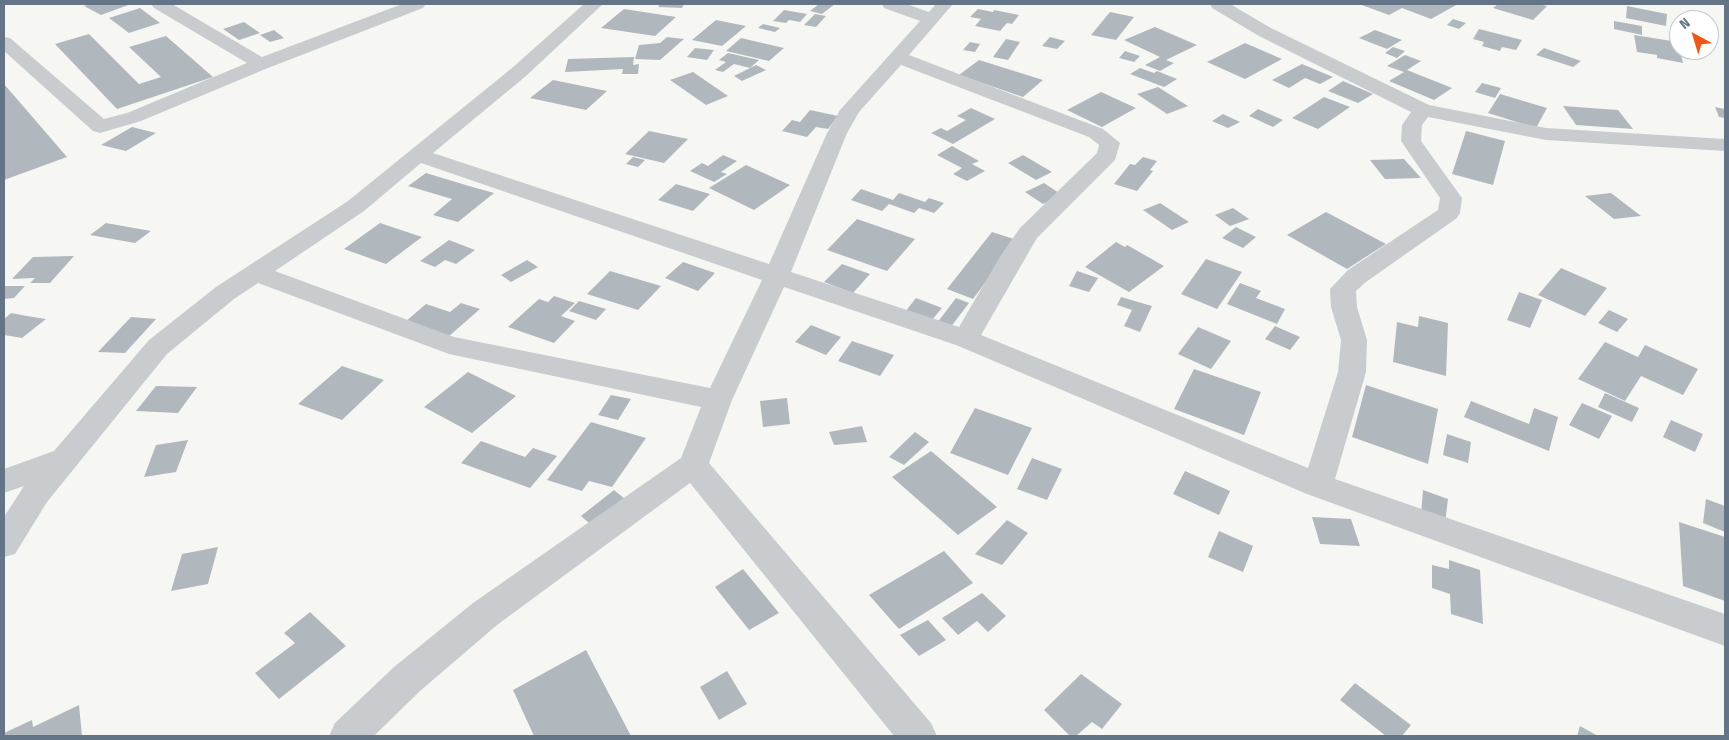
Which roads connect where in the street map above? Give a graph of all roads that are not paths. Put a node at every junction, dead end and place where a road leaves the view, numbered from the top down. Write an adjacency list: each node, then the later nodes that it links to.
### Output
1 (160, 4): 9 (street)
2 (417, 4): 9 (street)
3 (594, 4): 12 (street)
4 (890, 4): 6 (street)
5 (1218, 4): 10 (street)
6 (938, 11): 8 (street)
7 (4, 42): 9 (street)
8 (898, 57): 14 (street); 15 (street)
9 (261, 64)
10 (1423, 110): 11 (street); 20 (street)
11 (1725, 145)
12 (418, 155): 13 (street); 14 (street)
13 (255, 273): 16 (street); 17 (street)
14 (777, 275): 15 (street); 16 (street)
15 (966, 339): 20 (street)
16 (718, 400): 18 (street)
17 (64, 459): 19 (street); 21 (street)
18 (693, 465): 23 (street); 24 (street)
19 (4, 481)
20 (1318, 485): 22 (street)
21 (4, 544)
22 (1725, 630)
23 (348, 736)
24 (918, 736)

